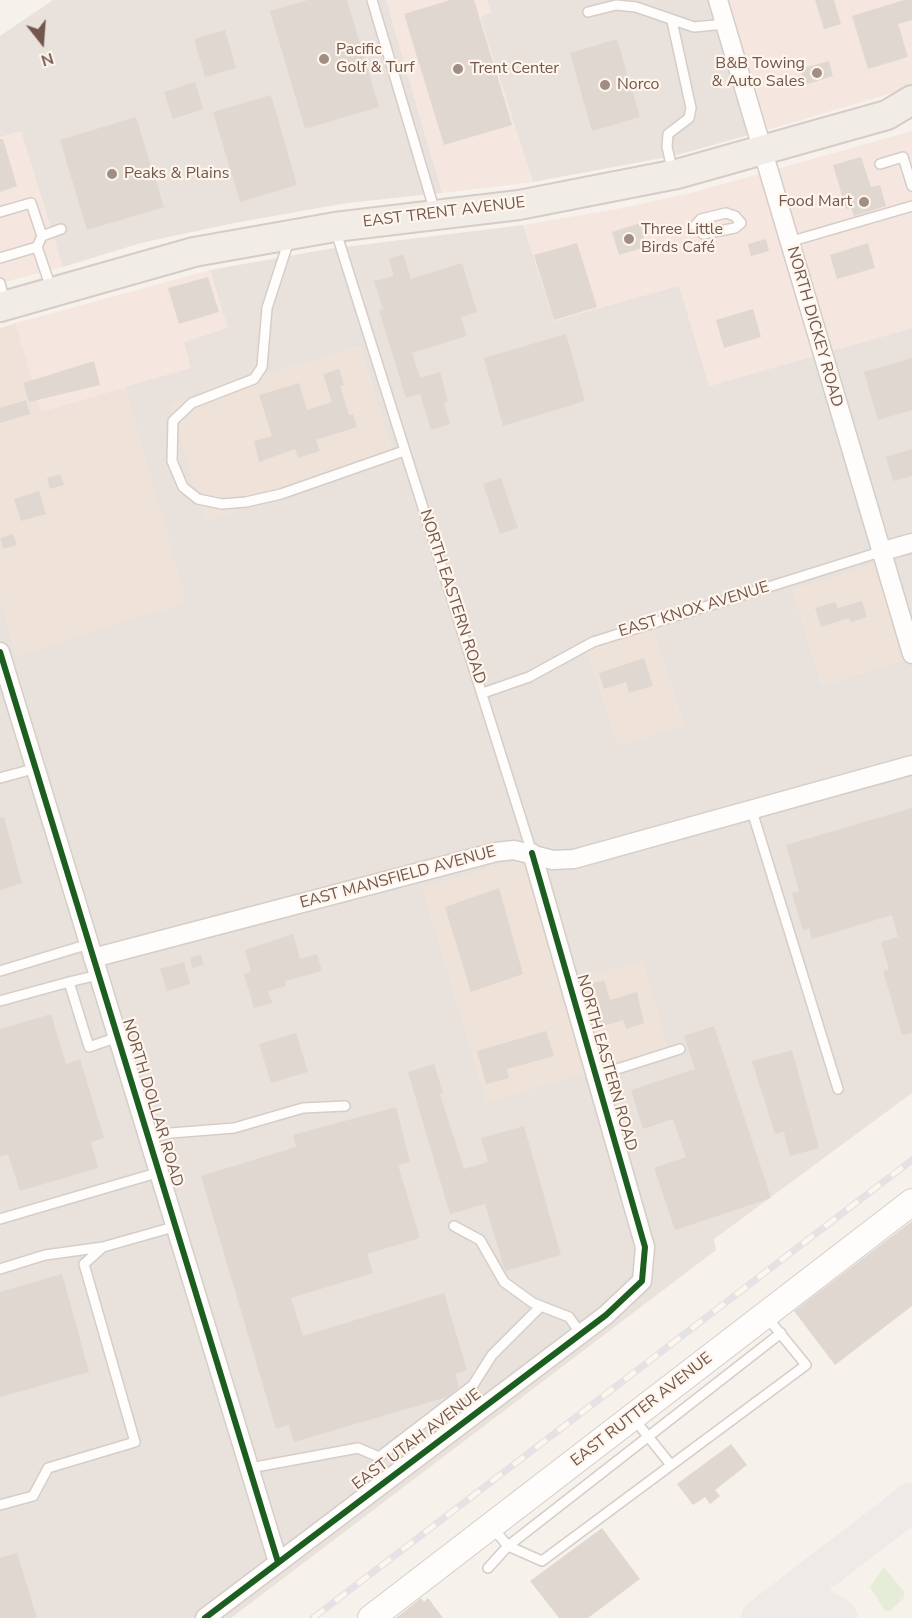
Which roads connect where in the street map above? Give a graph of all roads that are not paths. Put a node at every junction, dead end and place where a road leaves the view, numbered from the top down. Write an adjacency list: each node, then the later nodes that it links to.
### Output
1 (372, 0): 14 (lane)
2 (718, 0): 5 (street, NORTH DICKEY ROAD)
3 (588, 12): 4 (lane)
4 (672, 21): 5 (lane); 10 (lane)
5 (725, 24): 8 (street, NORTH DICKEY ROAD)
6 (912, 100): 7 (main road, EAST TRENT AVENUE)
7 (899, 116): 8 (main road, EAST TRENT AVENUE)
8 (762, 152): 10 (main road, EAST TRENT AVENUE); 19 (street, NORTH DICKEY ROAD)
9 (880, 164): 11 (lane)
10 (674, 175): 14 (main road, EAST TRENT AVENUE)
11 (912, 186)
12 (912, 207): 19 (lane)
13 (0, 212): 18 (lane)
14 (436, 214): 15 (main road, EAST TRENT AVENUE)
15 (335, 227): 17 (main road, EAST TRENT AVENUE); 24 (lane, NORTH EASTERN ROAD)
16 (61, 230): 18 (lane)
17 (290, 235): 22 (main road, EAST TRENT AVENUE); 24 (lane)
18 (42, 236): 20 (lane)
19 (789, 242): 26 (street, NORTH DICKEY ROAD)
20 (38, 247): 21 (lane); 22 (lane)
21 (0, 258)
22 (52, 291): 23 (main road, EAST TRENT AVENUE)
23 (2, 298)
24 (404, 451): 29 (lane, NORTH EASTERN ROAD)
25 (912, 543): 26 (street, EAST KNOX AVENUE)
26 (880, 552): 28 (street, NORTH DICKEY ROAD); 29 (lane, EAST KNOX AVENUE)
27 (0, 652): 31 (street, NORTH DOLLAR ROAD)
28 (912, 654)
29 (483, 693): 34 (lane, NORTH EASTERN ROAD)
30 (912, 765): 33 (street, EAST MANSFIELD AVENUE)
31 (37, 768): 32 (lane); 35 (street, NORTH DOLLAR ROAD)
32 (0, 778)
33 (752, 811): 34 (street, EAST MANSFIELD AVENUE); 42 (lane)
34 (532, 853): 35 (street, EAST MANSFIELD AVENUE); 41 (street, NORTH EASTERN ROAD)
35 (93, 959): 36 (lane); 37 (lane); 39 (street, NORTH DOLLAR ROAD)
36 (0, 971)
37 (69, 982): 38 (lane); 39 (lane)
38 (0, 1001)
39 (118, 1037): 44 (street, NORTH DOLLAR ROAD)
40 (680, 1049): 41 (lane)
41 (595, 1076): 52 (street, NORTH EASTERN ROAD)
42 (838, 1089)
43 (345, 1106): 44 (lane)
44 (149, 1138): 45 (street, NORTH DOLLAR ROAD)
45 (160, 1172): 47 (lane); 48 (street, NORTH DOLLAR ROAD)
46 (912, 1202): 54 (street, EAST RUTTER AVENUE)
47 (0, 1219)
48 (177, 1226): 50 (lane); 59 (street, NORTH DOLLAR ROAD)
49 (454, 1226): 53 (lane)
50 (103, 1247): 51 (lane); 60 (lane)
51 (0, 1269)
52 (642, 1281): 55 (street, EAST UTAH AVENUE)
53 (541, 1306): 55 (lane); 59 (lane)
54 (765, 1314): 56 (lane); 57 (street, EAST RUTTER AVENUE)
55 (581, 1334): 63 (street, EAST UTAH AVENUE)
56 (781, 1334): 57 (lane); 58 (lane)
57 (640, 1427): 58 (lane); 61 (street, EAST RUTTER AVENUE); 62 (lane)
58 (670, 1465): 62 (lane)
59 (250, 1468): 63 (street, NORTH DOLLAR ROAD)
60 (0, 1505)
61 (491, 1526): 62 (lane); 66 (street, EAST RUTTER AVENUE)
62 (508, 1546): 64 (lane)
63 (278, 1562): 65 (street, EAST UTAH AVENUE)
64 (488, 1568)
65 (205, 1618)
66 (371, 1618)

